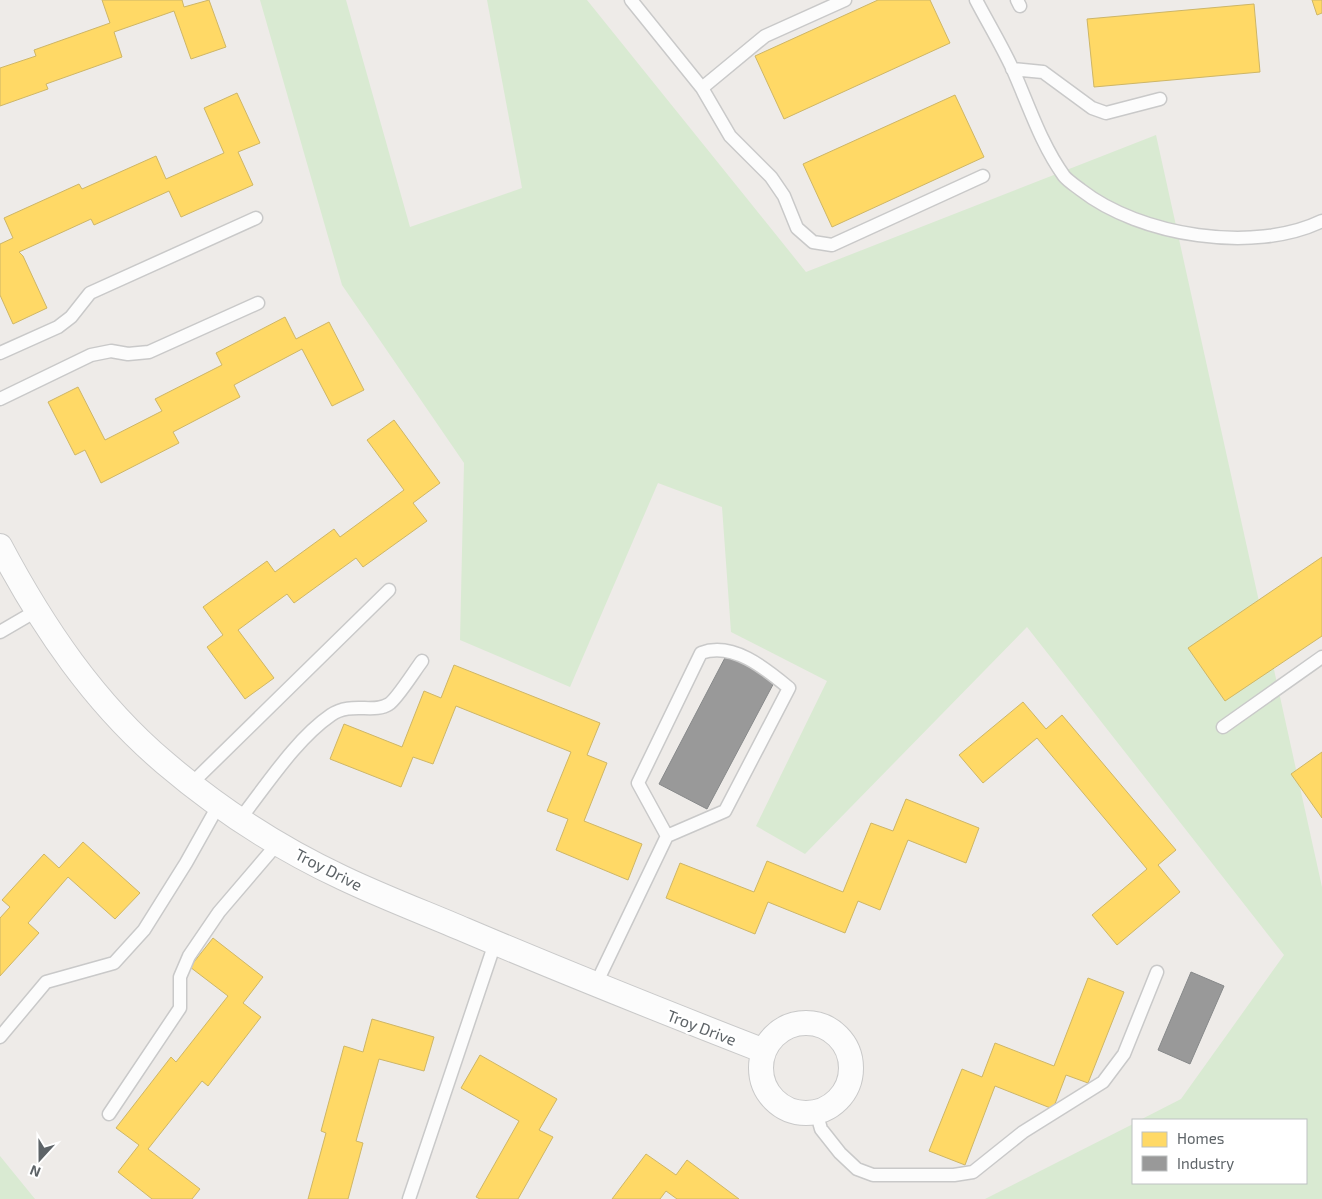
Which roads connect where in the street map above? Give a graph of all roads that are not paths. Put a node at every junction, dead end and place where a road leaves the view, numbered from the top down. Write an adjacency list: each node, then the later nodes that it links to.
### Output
1 (631, 0): 5 (lane)
2 (845, 0): 5 (lane)
3 (976, 0): 4 (lane)
4 (1012, 69): 6 (lane); 9 (lane)
5 (702, 88): 7 (lane)
6 (1160, 99)
7 (983, 176)
8 (256, 218): 11 (lane)
9 (1322, 221)
10 (258, 303): 12 (lane)
11 (0, 353)
12 (0, 399)
13 (0, 546): 15 (street, Troy Drive)
14 (389, 590): 20 (lane)
15 (36, 611): 16 (lane); 20 (street, Troy Drive)
16 (0, 632)
17 (1322, 657): 19 (lane)
18 (422, 661): 22 (lane)
19 (1223, 728)
20 (191, 784): 21 (street, Troy Drive)
21 (218, 806): 22 (street, Troy Drive); 28 (lane)
22 (240, 819): 24 (street, Troy Drive)
23 (667, 836): 23 (lane); 27 (lane)
24 (278, 843): 25 (street, Troy Drive); 31 (lane)
25 (495, 943): 27 (street, Troy Drive); 32 (lane)
26 (1157, 972): 30 (lane)
27 (595, 986): 29 (street, Troy Drive)
28 (0, 1037)
29 (764, 1051): 30 (street); 30 (street)
30 (816, 1112)
31 (109, 1114)
32 (409, 1199)

